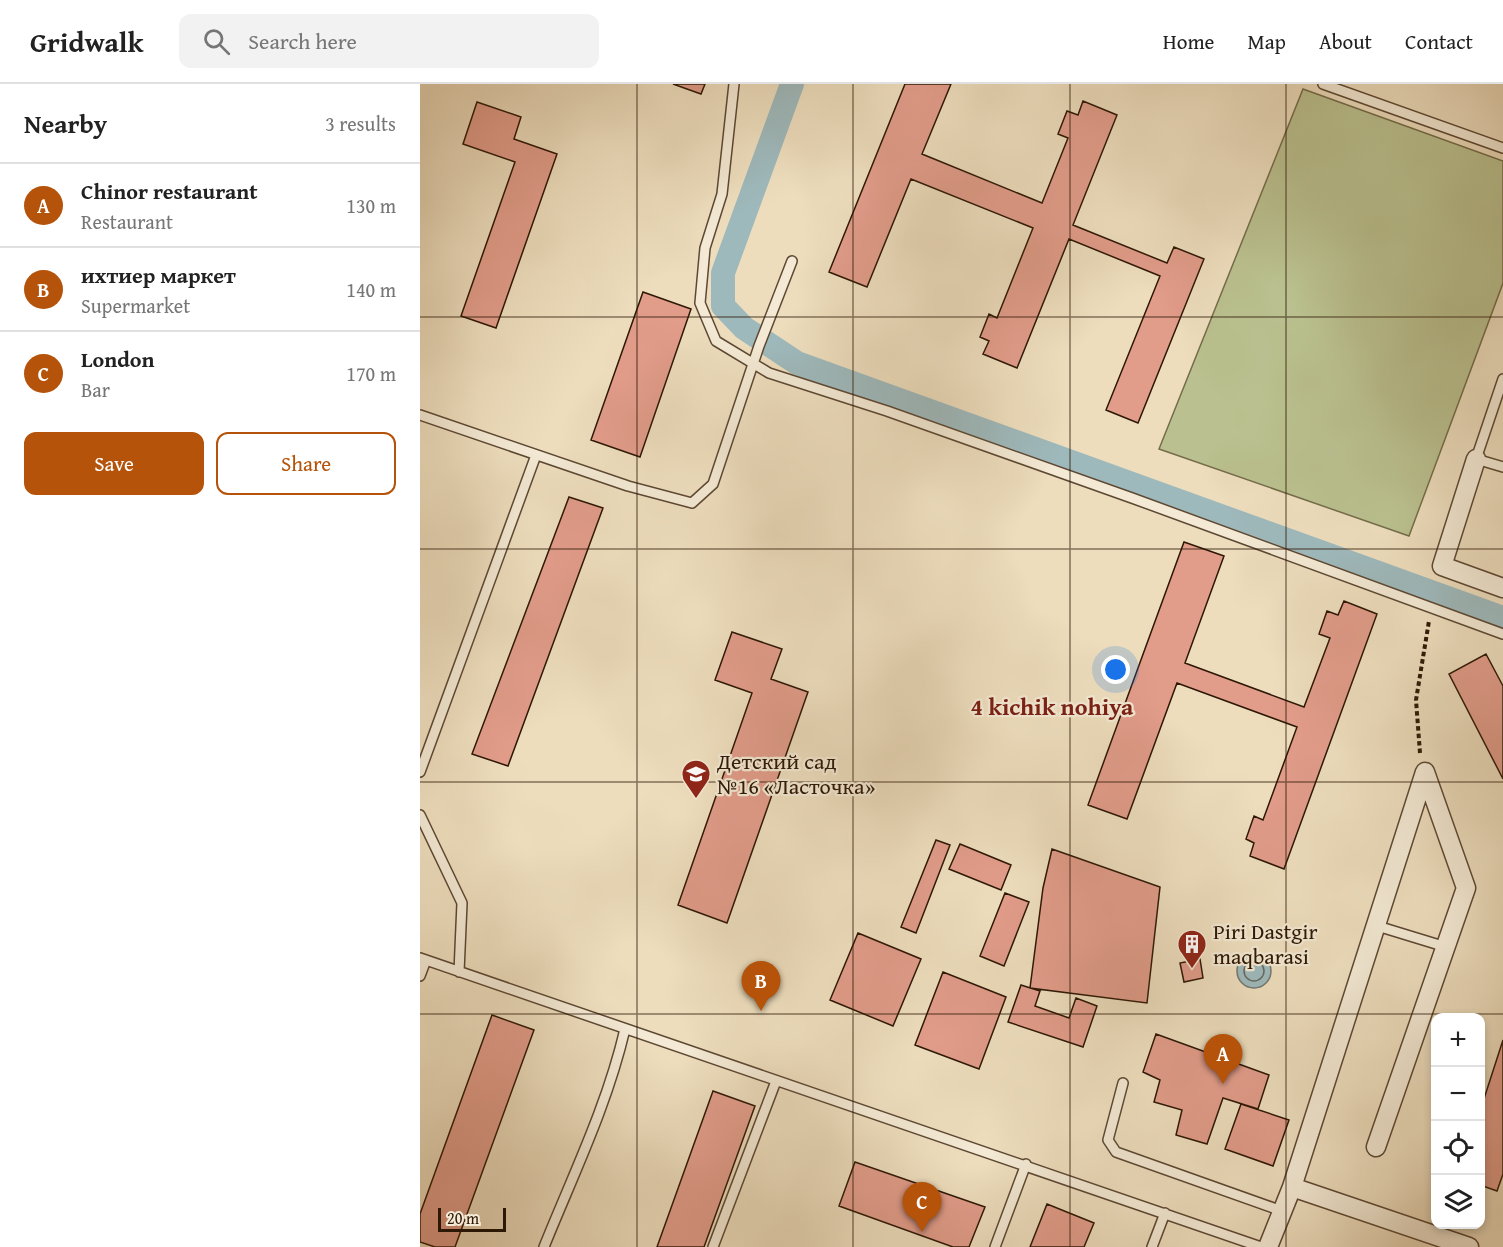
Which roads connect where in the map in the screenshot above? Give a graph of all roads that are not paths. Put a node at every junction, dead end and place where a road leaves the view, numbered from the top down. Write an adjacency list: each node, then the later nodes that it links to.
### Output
1 (734, 84): 5 (lane)
2 (1323, 84): 3 (lane)
3 (1503, 148)
4 (792, 261): 5 (lane)
5 (753, 365): 8 (lane); 12 (lane)
6 (1503, 379): 9 (lane)
7 (420, 415): 8 (lane)
8 (536, 454): 13 (lane)
9 (1476, 459): 10 (lane); 11 (street)
10 (1503, 467)
11 (1503, 588)
12 (1503, 634)
13 (420, 772)
14 (420, 815): 18 (lane)
15 (1374, 926): 16 (lane); 16 (street); 25 (street)
16 (1446, 947): 23 (street)
17 (423, 959): 18 (lane); 19 (lane)
18 (459, 972): 20 (lane)
19 (420, 976)
20 (625, 1029): 21 (lane); 28 (lane)
21 (776, 1081): 24 (lane); 29 (lane)
22 (1123, 1083): 26 (lane)
23 (1376, 1147)
24 (1026, 1164): 27 (lane); 30 (lane)
25 (1292, 1187): 26 (street); 34 (street)
26 (1282, 1211): 33 (street)
27 (1165, 1213): 31 (lane); 32 (lane)
28 (544, 1247)
29 (712, 1247)
30 (995, 1247)
31 (1152, 1247)
32 (1261, 1247)
33 (1268, 1247)
34 (1469, 1247)

